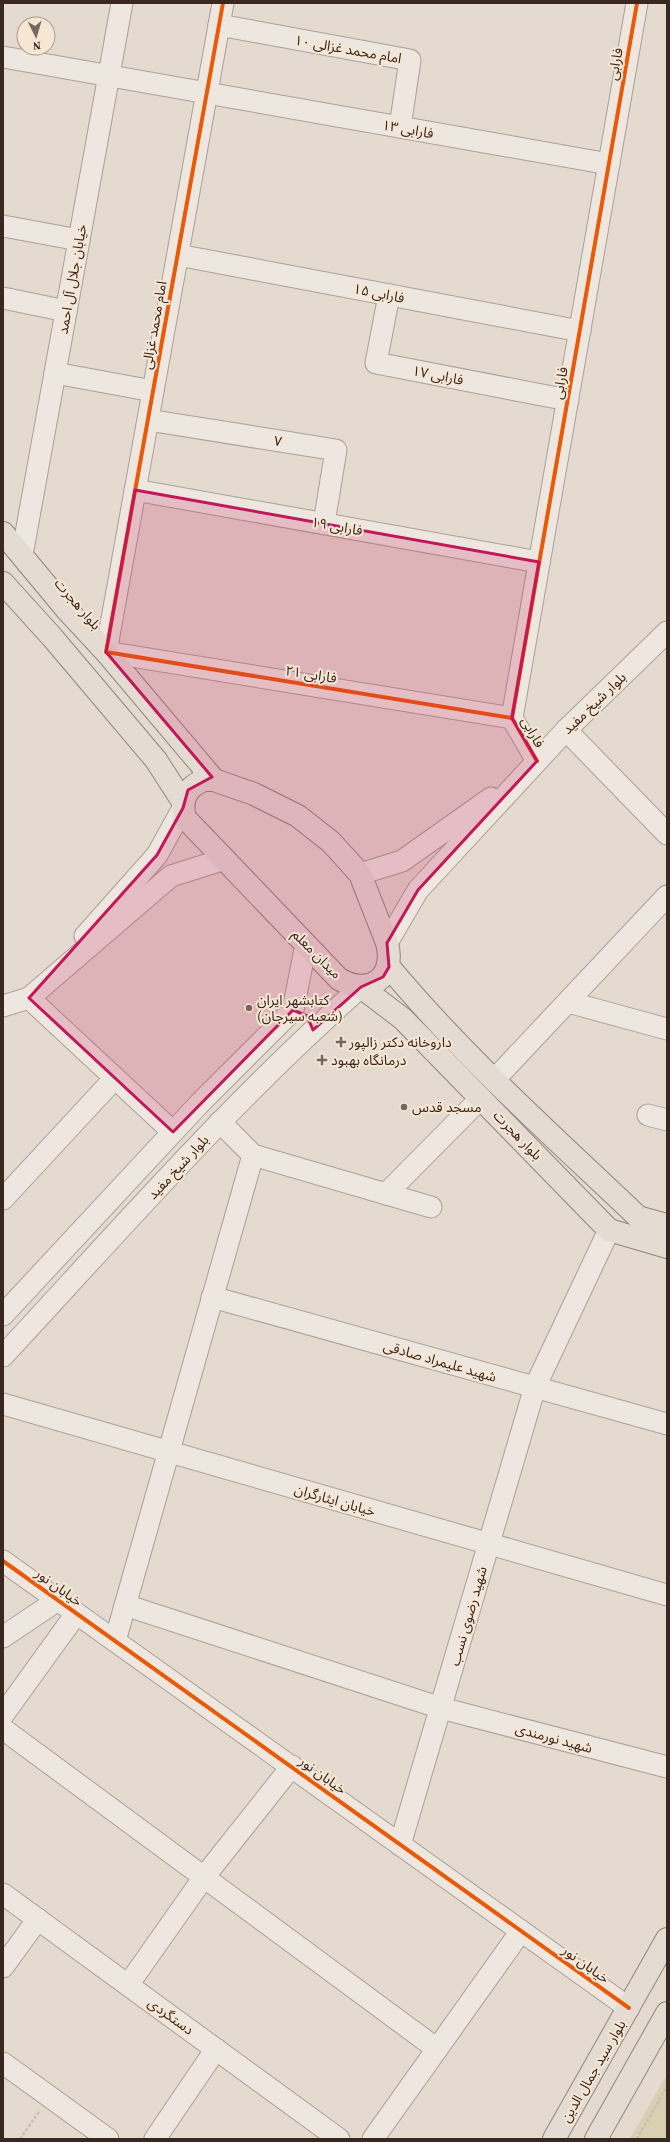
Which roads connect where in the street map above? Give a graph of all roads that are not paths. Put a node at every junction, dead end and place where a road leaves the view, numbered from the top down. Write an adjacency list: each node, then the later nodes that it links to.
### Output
1 (122, 3): 6 (street, خیابان جلال آل احمد)
2 (223, 3): 4 (street, امام محمد غزالی)
3 (634, 3): 11 (street, فارابی)
4 (219, 25): 7 (street, امام محمد غزالی); 9 (street, امام محمد غزالی ۱۰)
5 (3, 57): 6 (street, فارابی ۱۳)
6 (109, 76): 7 (street, فارابی ۱۳); 13 (street, خیابان جلال آل احمد)
7 (207, 93): 8 (street, فارابی ۱۳); 14 (street, امام محمد غزالی)
8 (257, 102): 9 (street); 10 (street, فارابی ۱۳)
9 (400, 127): 10 (street)
10 (539, 152): 11 (street)
11 (609, 164): 18 (street, فارابی)
12 (3, 226): 13 (street)
13 (79, 240): 17 (street, خیابان جلال آل احمد)
14 (178, 255): 15 (street, فارابی ۱۵); 20 (street, امام محمد غزالی)
15 (389, 295): 18 (street, فارابی ۱۵); 21 (street, فارابی ۱۷)
16 (3, 298): 17 (street)
17 (66, 311): 19 (street, خیابان جلال آل احمد)
18 (580, 331): 21 (street, فارابی)
19 (55, 373): 20 (street); 26 (street, خیابان جلال آل احمد)
20 (153, 391): 22 (street, امام محمد غزالی)
21 (568, 400): 27 (street, فارابی)
22 (148, 420): 23 (street, امام محمد غزالی); 24 (street, ۷)
23 (135, 490): 24 (street, فارابی ۱۹); 30 (street, امام محمد غزالی)
24 (324, 523): 27 (street, فارابی ۱۹)
25 (3, 533): 26 (main road, بلوار هجرت)
26 (22, 555): 30 (main road, بلوار هجرت)
27 (539, 562): 31 (street, فارابی)
28 (3, 583): 36 (main road)
29 (667, 632): 32 (street, بلوار شیخ مفید)
30 (106, 652): 31 (street, فارابی ۲۱); 35 (main road, بلوار هجرت)
31 (512, 718): 33 (street, فارابی)
32 (566, 730): 33 (street, بلوار شیخ مفید); 37 (street)
33 (537, 761): 34 (street, بلوار شیخ مفید)
34 (522, 776): 40 (street); 43 (street)
35 (214, 780): 36 (main road); 41 (main road)
36 (183, 805): 38 (street); 39 (main road, میدان معلم)
37 (667, 834)
38 (157, 855): 42 (street); 49 (street)
39 (225, 859): 42 (street); 46 (main road, میدان معلم)
40 (402, 861): 41 (street); 43 (street)
41 (360, 874): 45 (main road)
42 (171, 876): 49 (street)
43 (418, 890): 45 (street)
44 (667, 896): 50 (street)
45 (387, 943): 47 (main road)
46 (306, 944): 48 (main road, میدان معلم); 52 (street)
47 (389, 966): 48 (main road); 56 (main road, بلوار هجرت)
48 (361, 987): 54 (street, بلوار شیخ مفید); 57 (main road, بلوار هجرت)
49 (29, 998): 51 (street); 55 (street)
50 (568, 1002): 53 (street); 56 (street)
51 (3, 1006)
52 (293, 1010): 54 (street); 59 (street, بلوار شیخ مفید)
53 (667, 1029)
54 (313, 1030): 58 (street, بلوار شیخ مفید)
55 (115, 1078): 59 (street); 62 (street)
56 (494, 1079): 64 (main road, بلوار هجرت)
57 (481, 1098): 61 (street); 65 (main road, بلوار هجرت)
58 (220, 1122): 60 (street); 69 (street, بلوار شیخ مفید)
59 (173, 1132): 68 (street, بلوار شیخ مفید)
60 (253, 1155): 61 (street); 67 (street)
61 (386, 1194): 63 (street)
62 (3, 1200)
63 (430, 1207)
64 (667, 1224)
65 (609, 1230): 66 (main road); 70 (street, شهید رضوی نسب)
66 (667, 1246)
67 (212, 1297): 70 (street, شهید علیمراد صادقی); 73 (street)
68 (3, 1315)
69 (3, 1356)
70 (535, 1387): 72 (street, شهید علیمراد صادقی); 74 (street, شهید رضوی نسب)
71 (3, 1404): 73 (street, خیابان ایثارگران)
72 (667, 1424)
73 (168, 1452): 74 (street, خیابان ایثارگران); 78 (street)
74 (489, 1544): 76 (street, خیابان ایثارگران); 82 (street, شهید رضوی نسب)
75 (3, 1561): 77 (street, خیابان نور)
76 (667, 1595)
77 (58, 1600): 79 (street, خیابان نور); 80 (street)
78 (125, 1605): 81 (street); 82 (street, شهید نورمندی)
79 (76, 1614): 81 (street, خیابان نور); 83 (street)
80 (3, 1637)
81 (115, 1641): 85 (street, خیابان نور)
82 (441, 1708): 86 (street, شهید نورمندی); 87 (street, شهید رضوی نسب)
83 (3, 1715)
84 (3, 1729): 88 (street)
85 (292, 1766): 87 (street, خیابان نور); 88 (street)
86 (667, 1767)
87 (400, 1845): 91 (street, خیابان نور)
88 (204, 1877): 94 (street); 98 (street)
89 (3, 1894): 90 (street, دستگردی)
90 (38, 1919): 93 (street); 94 (street, دستگردی)
91 (521, 1931): 95 (street, خیابان نور); 98 (street)
92 (666, 1943): 95 (main road, بلوار سید جمال الدین)
93 (3, 1967)
94 (128, 1985): 97 (street, دستگردی)
95 (629, 2008): 104 (main road, بلوار سید جمال الدین)
96 (667, 2013): 105 (main road)
97 (216, 2049): 101 (street); 102 (street, دستگردی)
98 (437, 2049): 103 (street)
99 (3, 2063): 100 (street)
100 (108, 2139)
101 (154, 2139)
102 (339, 2139)
103 (373, 2139)
104 (554, 2139)
105 (596, 2139)

